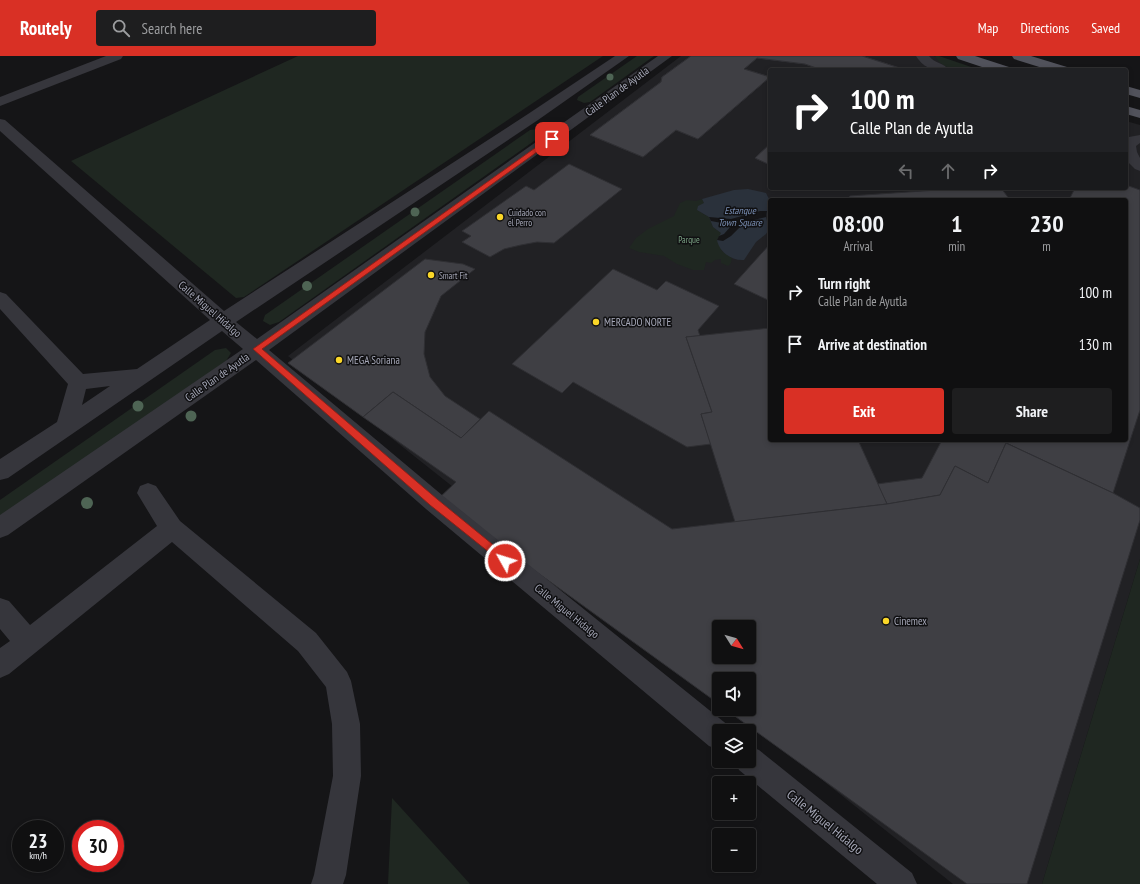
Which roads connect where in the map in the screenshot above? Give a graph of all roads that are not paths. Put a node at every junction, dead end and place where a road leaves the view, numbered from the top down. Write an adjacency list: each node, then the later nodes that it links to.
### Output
1 (117, 56): 12 (street)
2 (623, 56): 13 (street, Calle Plan de Ayutla)
3 (666, 56): 13 (street, Calle Plan de Ayutla)
4 (922, 56): 7 (street)
5 (962, 56): 8 (main road)
6 (1018, 56): 9 (main road)
7 (939, 68)
8 (998, 68)
9 (1056, 68)
10 (1128, 91): 11 (main road)
11 (1140, 94)
12 (0, 102)
13 (571, 108): 14 (street, Calle Plan de Ayutla); 16 (street, Calle Plan de Ayutla)
14 (533, 117): 16 (street); 20 (street, Calle Plan de Ayutla)
15 (0, 123): 20 (street, Calle Miguel Hidalgo)
16 (564, 130): 21 (street, Calle Plan de Ayutla)
17 (1140, 139): 18 (street)
18 (1140, 166)
19 (0, 298): 23 (street)
20 (223, 321): 21 (street, Calle Miguel Hidalgo); 22 (street, Calle Plan de Ayutla)
21 (257, 349): 28 (street, Calle Plan de Ayutla); 32 (street, Calle Miguel Hidalgo)
22 (141, 376): 23 (street); 24 (street, Calle Plan de Ayutla)
23 (78, 382): 24 (street)
24 (66, 427): 25 (street, Calle Plan de Ayutla)
25 (0, 471)
26 (148, 493): 27 (street)
27 (172, 528): 30 (street); 34 (street)
28 (1, 530)
29 (0, 610): 30 (street)
30 (28, 643): 31 (street)
31 (0, 665)
32 (712, 730)
33 (756, 766): 35 (street, Calle Miguel Hidalgo)
34 (327, 884)
35 (901, 884)

